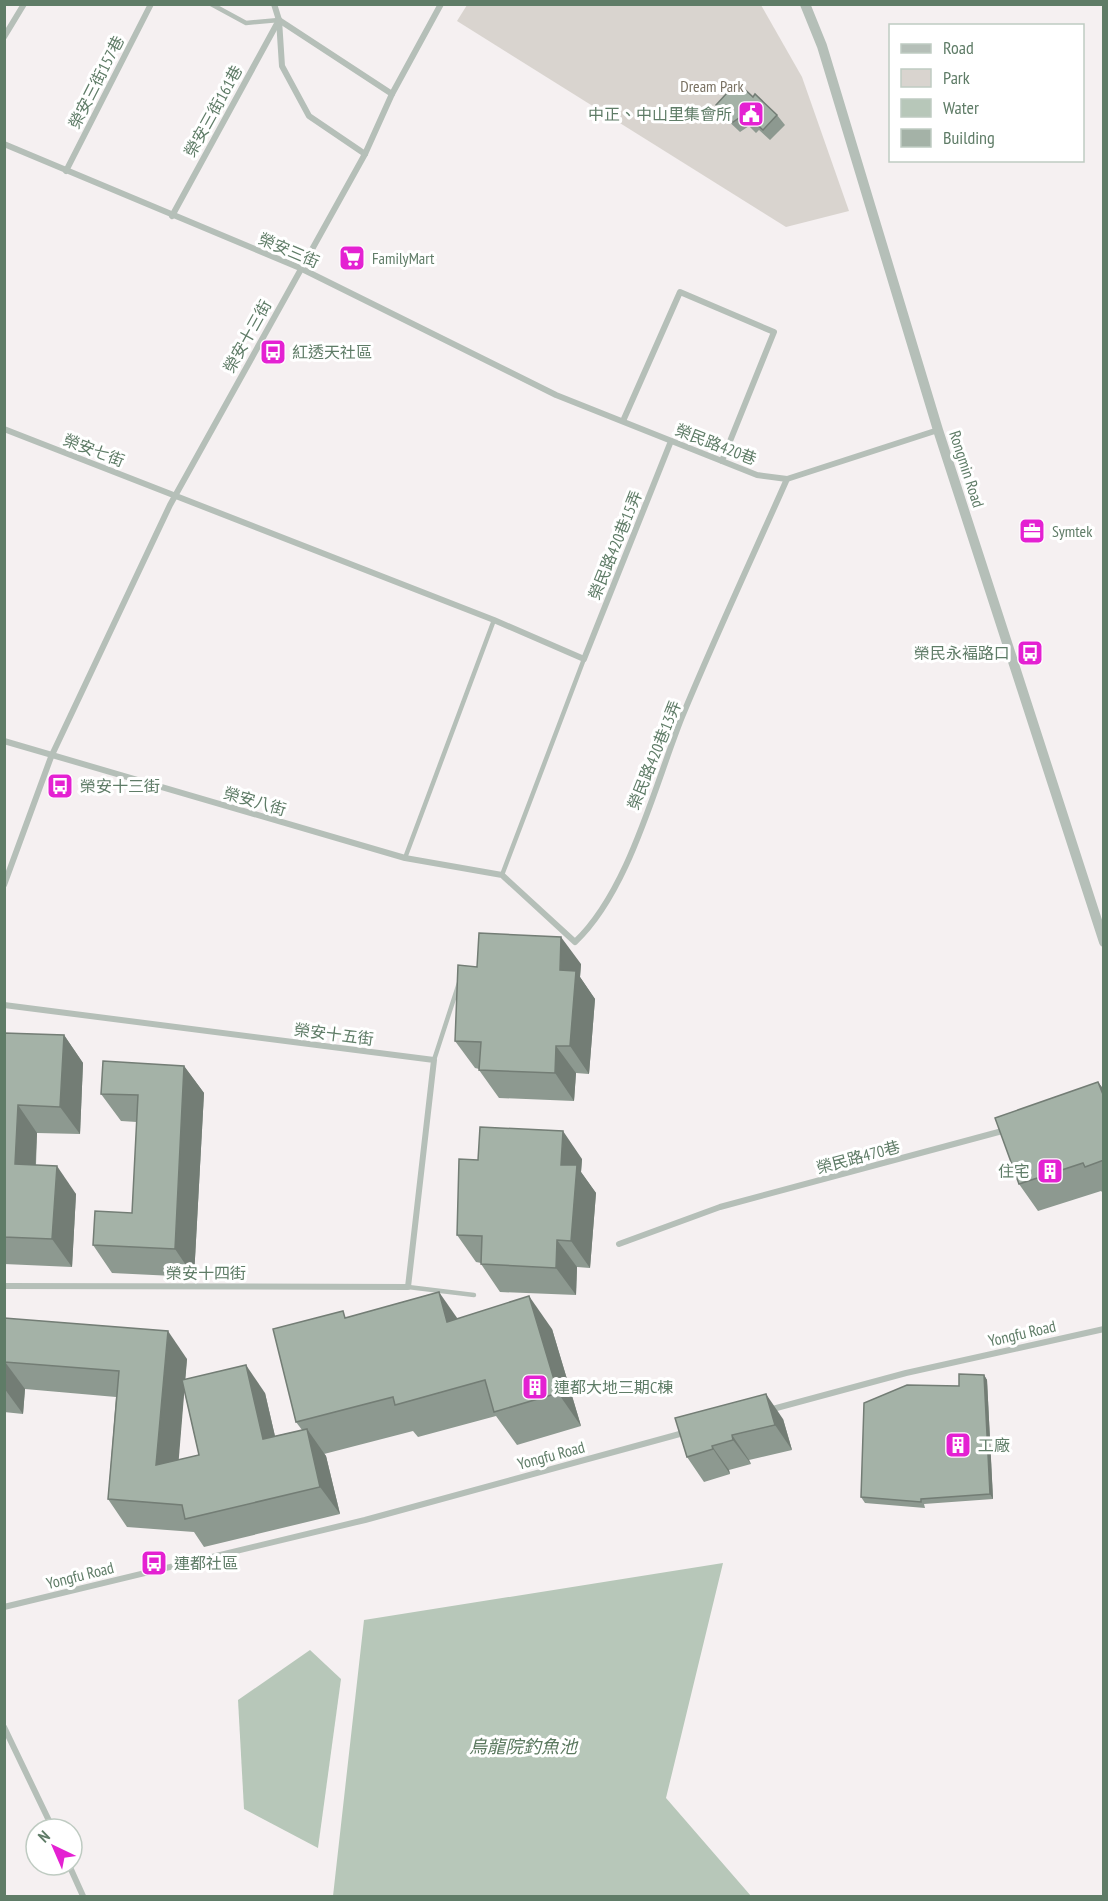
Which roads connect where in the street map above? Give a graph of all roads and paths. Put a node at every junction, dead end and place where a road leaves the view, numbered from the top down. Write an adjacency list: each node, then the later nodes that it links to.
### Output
1 (24, 4): 8 (street)
2 (151, 4): 12 (street, 榮安三街157巷)
3 (211, 4): 7 (lane)
4 (274, 4): 7 (street)
5 (441, 4): 9 (street, 榮安十三街)
6 (805, 4): 18 (street, Rongmin Road)
7 (279, 20): 9 (street); 11 (street); 13 (street, 榮安三街161巷)
8 (4, 37)
9 (392, 94): 11 (street, 榮安十三街)
10 (4, 144): 12 (street, 榮安三街)
11 (365, 154): 14 (street, 榮安十三街)
12 (66, 171): 13 (street, 榮安三街)
13 (172, 216): 14 (street, 榮安三街)
14 (300, 268): 15 (street, 榮安三街); 22 (street, 榮安十三街)
15 (556, 395): 16 (street, 榮民路420巷)
16 (623, 422): 19 (street, 榮民路420巷); 20 (street)
17 (4, 429): 22 (street, 榮安七街)
18 (938, 430): 21 (street, 榮民路420巷); 30 (street, Rongmin Road)
19 (671, 441): 20 (street, 榮民路420巷); 24 (street, 榮民路420巷15弄)
20 (722, 461): 21 (street, 榮民路420巷)
21 (787, 479): 28 (street, 榮民路420巷13弄)
22 (174, 495): 23 (street, 榮安七街); 26 (street, 榮安十三街)
23 (494, 620): 24 (street, 榮安七街); 27 (lane)
24 (584, 659): 28 (lane)
25 (4, 741): 26 (street, 榮安八街)
26 (51, 757): 27 (street, 榮安八街); 29 (street, 榮安十三街)
27 (405, 858): 28 (street, 榮安八街)
28 (502, 875)
29 (4, 885)
30 (1104, 942)
31 (461, 976): 33 (lane)
32 (4, 1005): 33 (street, 榮安十五街)
33 (434, 1060): 37 (street)
34 (1014, 1127): 35 (street, 榮民路470巷)
35 (619, 1244)
36 (4, 1286): 37 (street, 榮安十四街)
37 (408, 1287): 38 (lane)
38 (474, 1295)
39 (1104, 1329): 40 (street, Yongfu Road)
40 (756, 1414)
41 (699, 1429): 42 (street, Yongfu Road)
42 (4, 1607)
43 (4, 1727): 44 (street)
44 (47, 1817)
45 (74, 1877): 46 (street)
46 (83, 1896)

